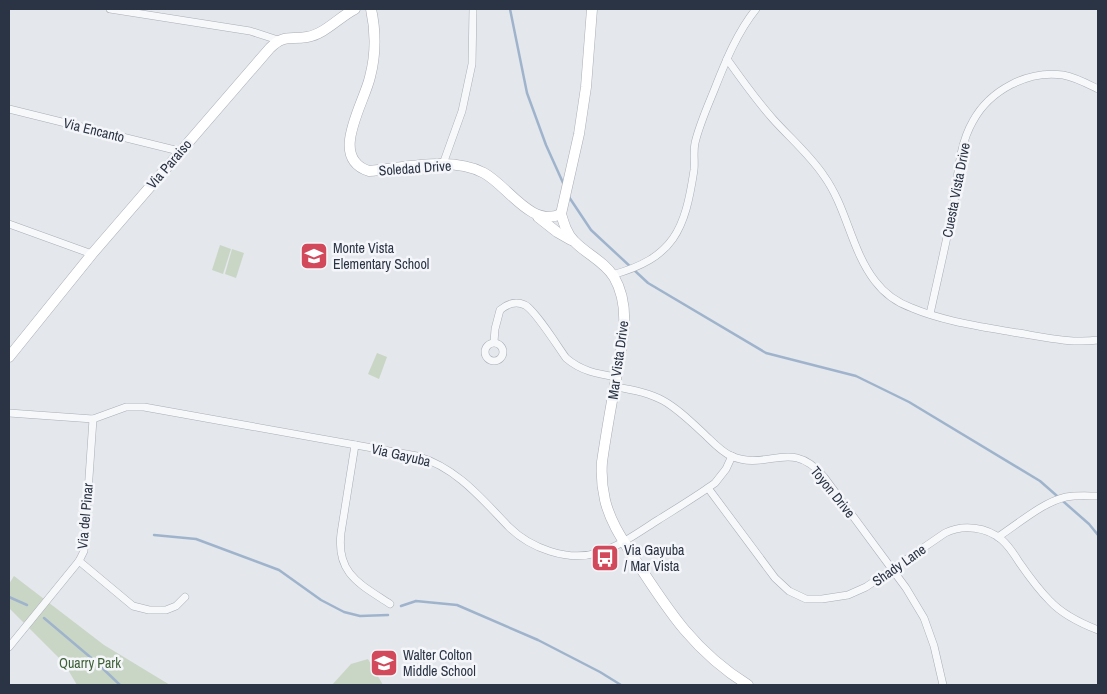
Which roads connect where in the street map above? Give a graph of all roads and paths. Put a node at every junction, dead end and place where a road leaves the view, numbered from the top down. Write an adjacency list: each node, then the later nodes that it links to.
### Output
1 (110, 9): 7 (street)
2 (355, 9): 7 (street)
3 (371, 9): 12 (street, Soledad Drive)
4 (473, 9): 12 (street)
5 (592, 9): 13 (street)
6 (756, 9): 8 (street)
7 (278, 40): 11 (street, Via Paraiso)
8 (727, 59): 18 (street); 19 (street)
9 (1098, 90): 19 (street, Cuesta Vista Drive)
10 (9, 108): 11 (street, Via Encanto)
11 (179, 151): 17 (street, Via Paraiso)
12 (443, 164): 14 (street, Soledad Drive)
13 (561, 214): 14 (street); 16 (street)
14 (536, 215): 16 (street, Soledad Drive)
15 (9, 224): 17 (street)
16 (574, 241): 18 (street)
17 (92, 254): 22 (street, Via Paraiso)
18 (612, 275): 23 (street, Mar Vista Drive)
19 (930, 314): 20 (street)
20 (1098, 340)
21 (494, 342): 23 (street, Toyon Drive)
22 (9, 357)
23 (616, 382): 27 (street, Toyon Drive); 31 (street, Mar Vista Drive)
24 (9, 413): 25 (street, Via Gayuba)
25 (93, 419): 26 (street, Via Gayuba); 32 (street, Via del Pinar)
26 (356, 445): 31 (street, Via Gayuba); 35 (street)
27 (732, 456): 28 (street, Via Gayuba); 33 (street, Toyon Drive)
28 (708, 488): 31 (street, Via Gayuba); 33 (street, Shady Lane)
29 (1098, 496): 30 (street)
30 (998, 537): 33 (street, Shady Lane); 36 (street, Shady Lane)
31 (624, 541): 38 (street, Mar Vista Drive)
32 (79, 561): 34 (street); 37 (street, Via del Pinar)
33 (892, 569): 39 (street, Toyon Drive)
34 (185, 597)
35 (390, 604)
36 (1098, 630)
37 (9, 647)
38 (748, 685)
39 (943, 685)

